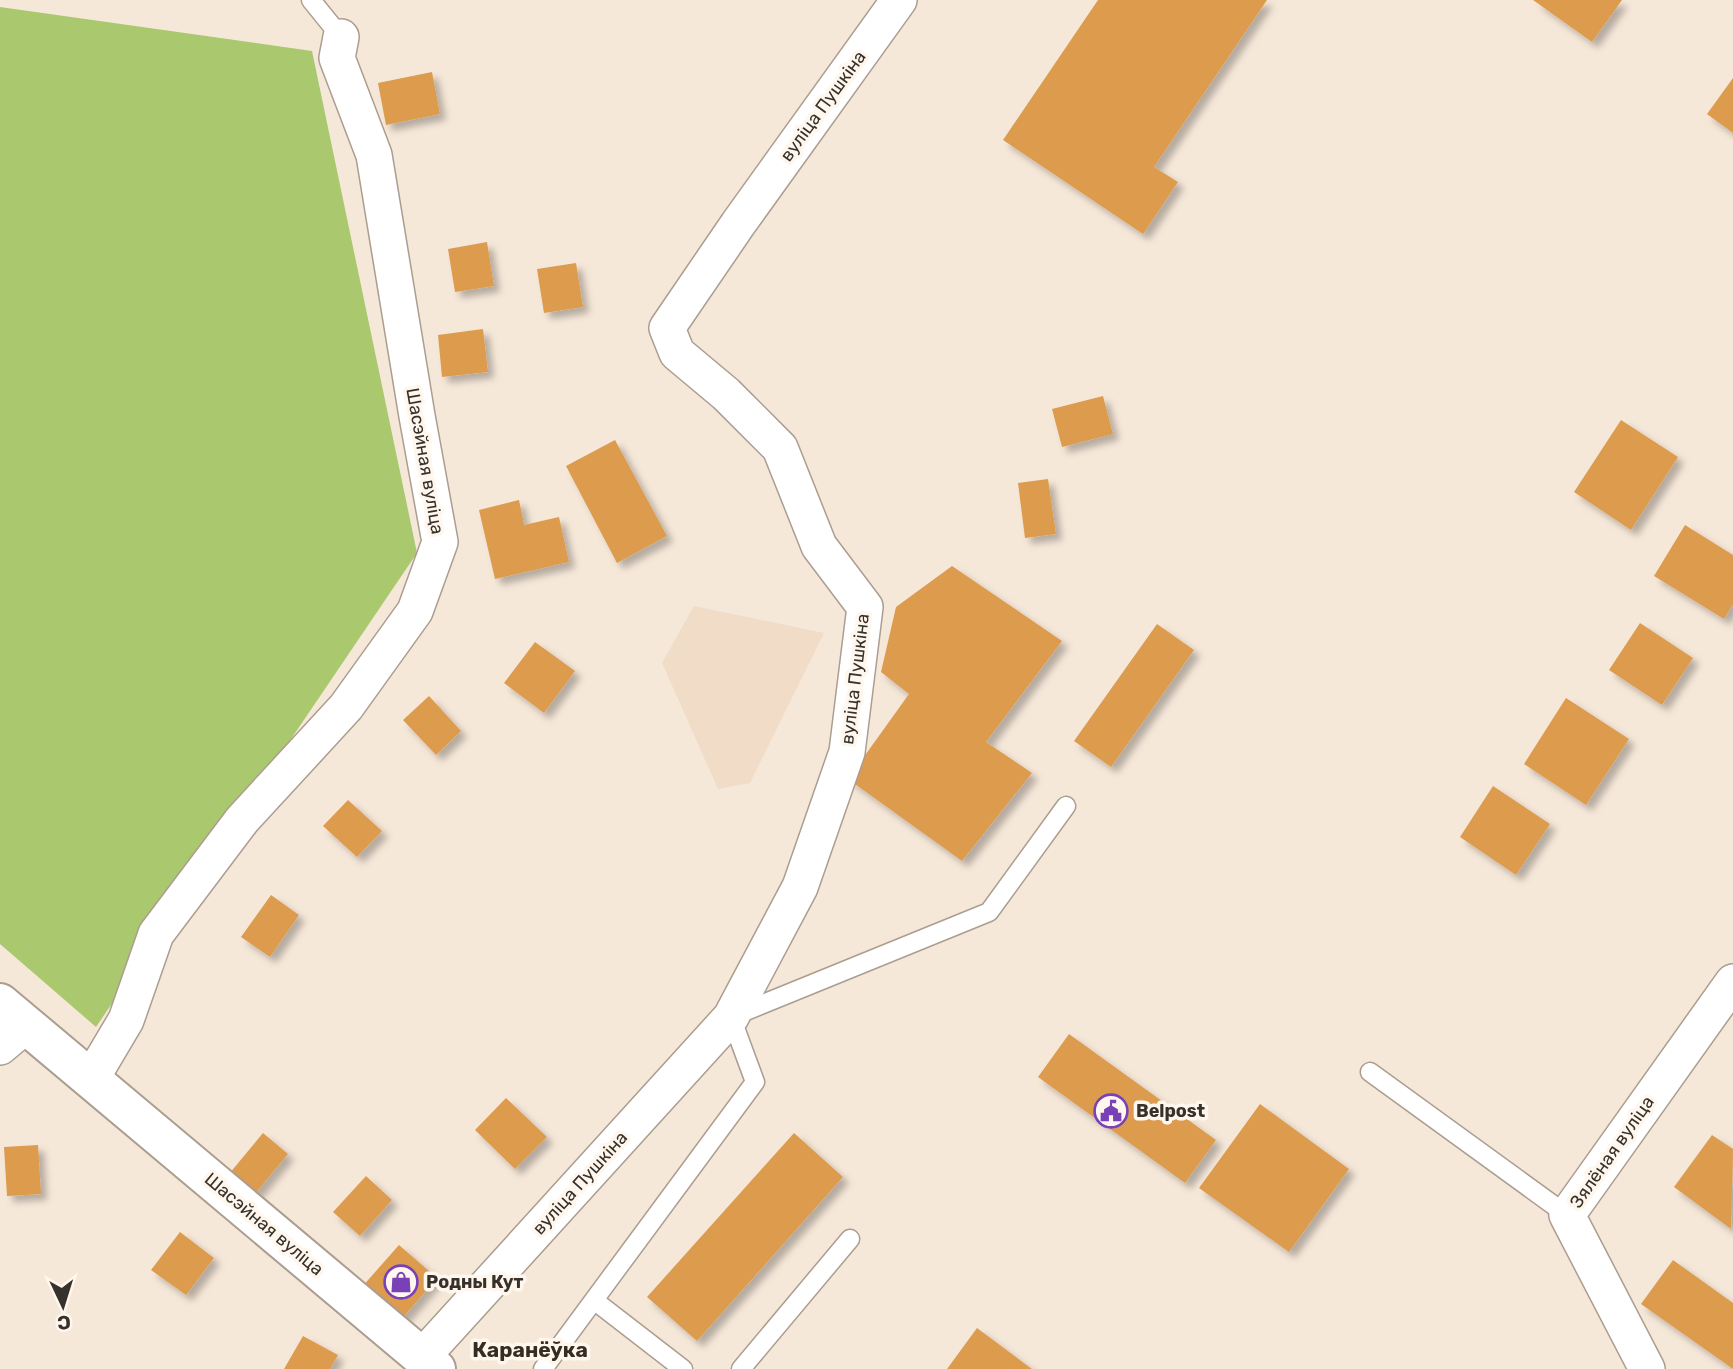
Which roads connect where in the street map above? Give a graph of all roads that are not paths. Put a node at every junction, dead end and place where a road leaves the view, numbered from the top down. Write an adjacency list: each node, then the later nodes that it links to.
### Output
1 (311, 0): 3 (lane)
2 (899, 0): 6 (street, вуліца Пушкіна)
3 (341, 37): 9 (street, Шасэйная вуліца)
4 (1066, 806): 6 (lane)
5 (1733, 982): 10 (street, Зялёная вуліца)
6 (731, 1017): 12 (lane); 13 (street, вуліца Пушкіна)
7 (8, 1025): 9 (main road, Шасэйная вуліца)
8 (1370, 1072): 10 (lane)
9 (91, 1079): 13 (main road, Шасэйная вуліца)
10 (1567, 1215): 17 (street, Зялёная вуліца)
11 (850, 1239): 16 (lane)
12 (595, 1301): 14 (lane); 15 (lane)
13 (429, 1363)
14 (543, 1369)
15 (683, 1369)
16 (741, 1369)
17 (1647, 1369)

